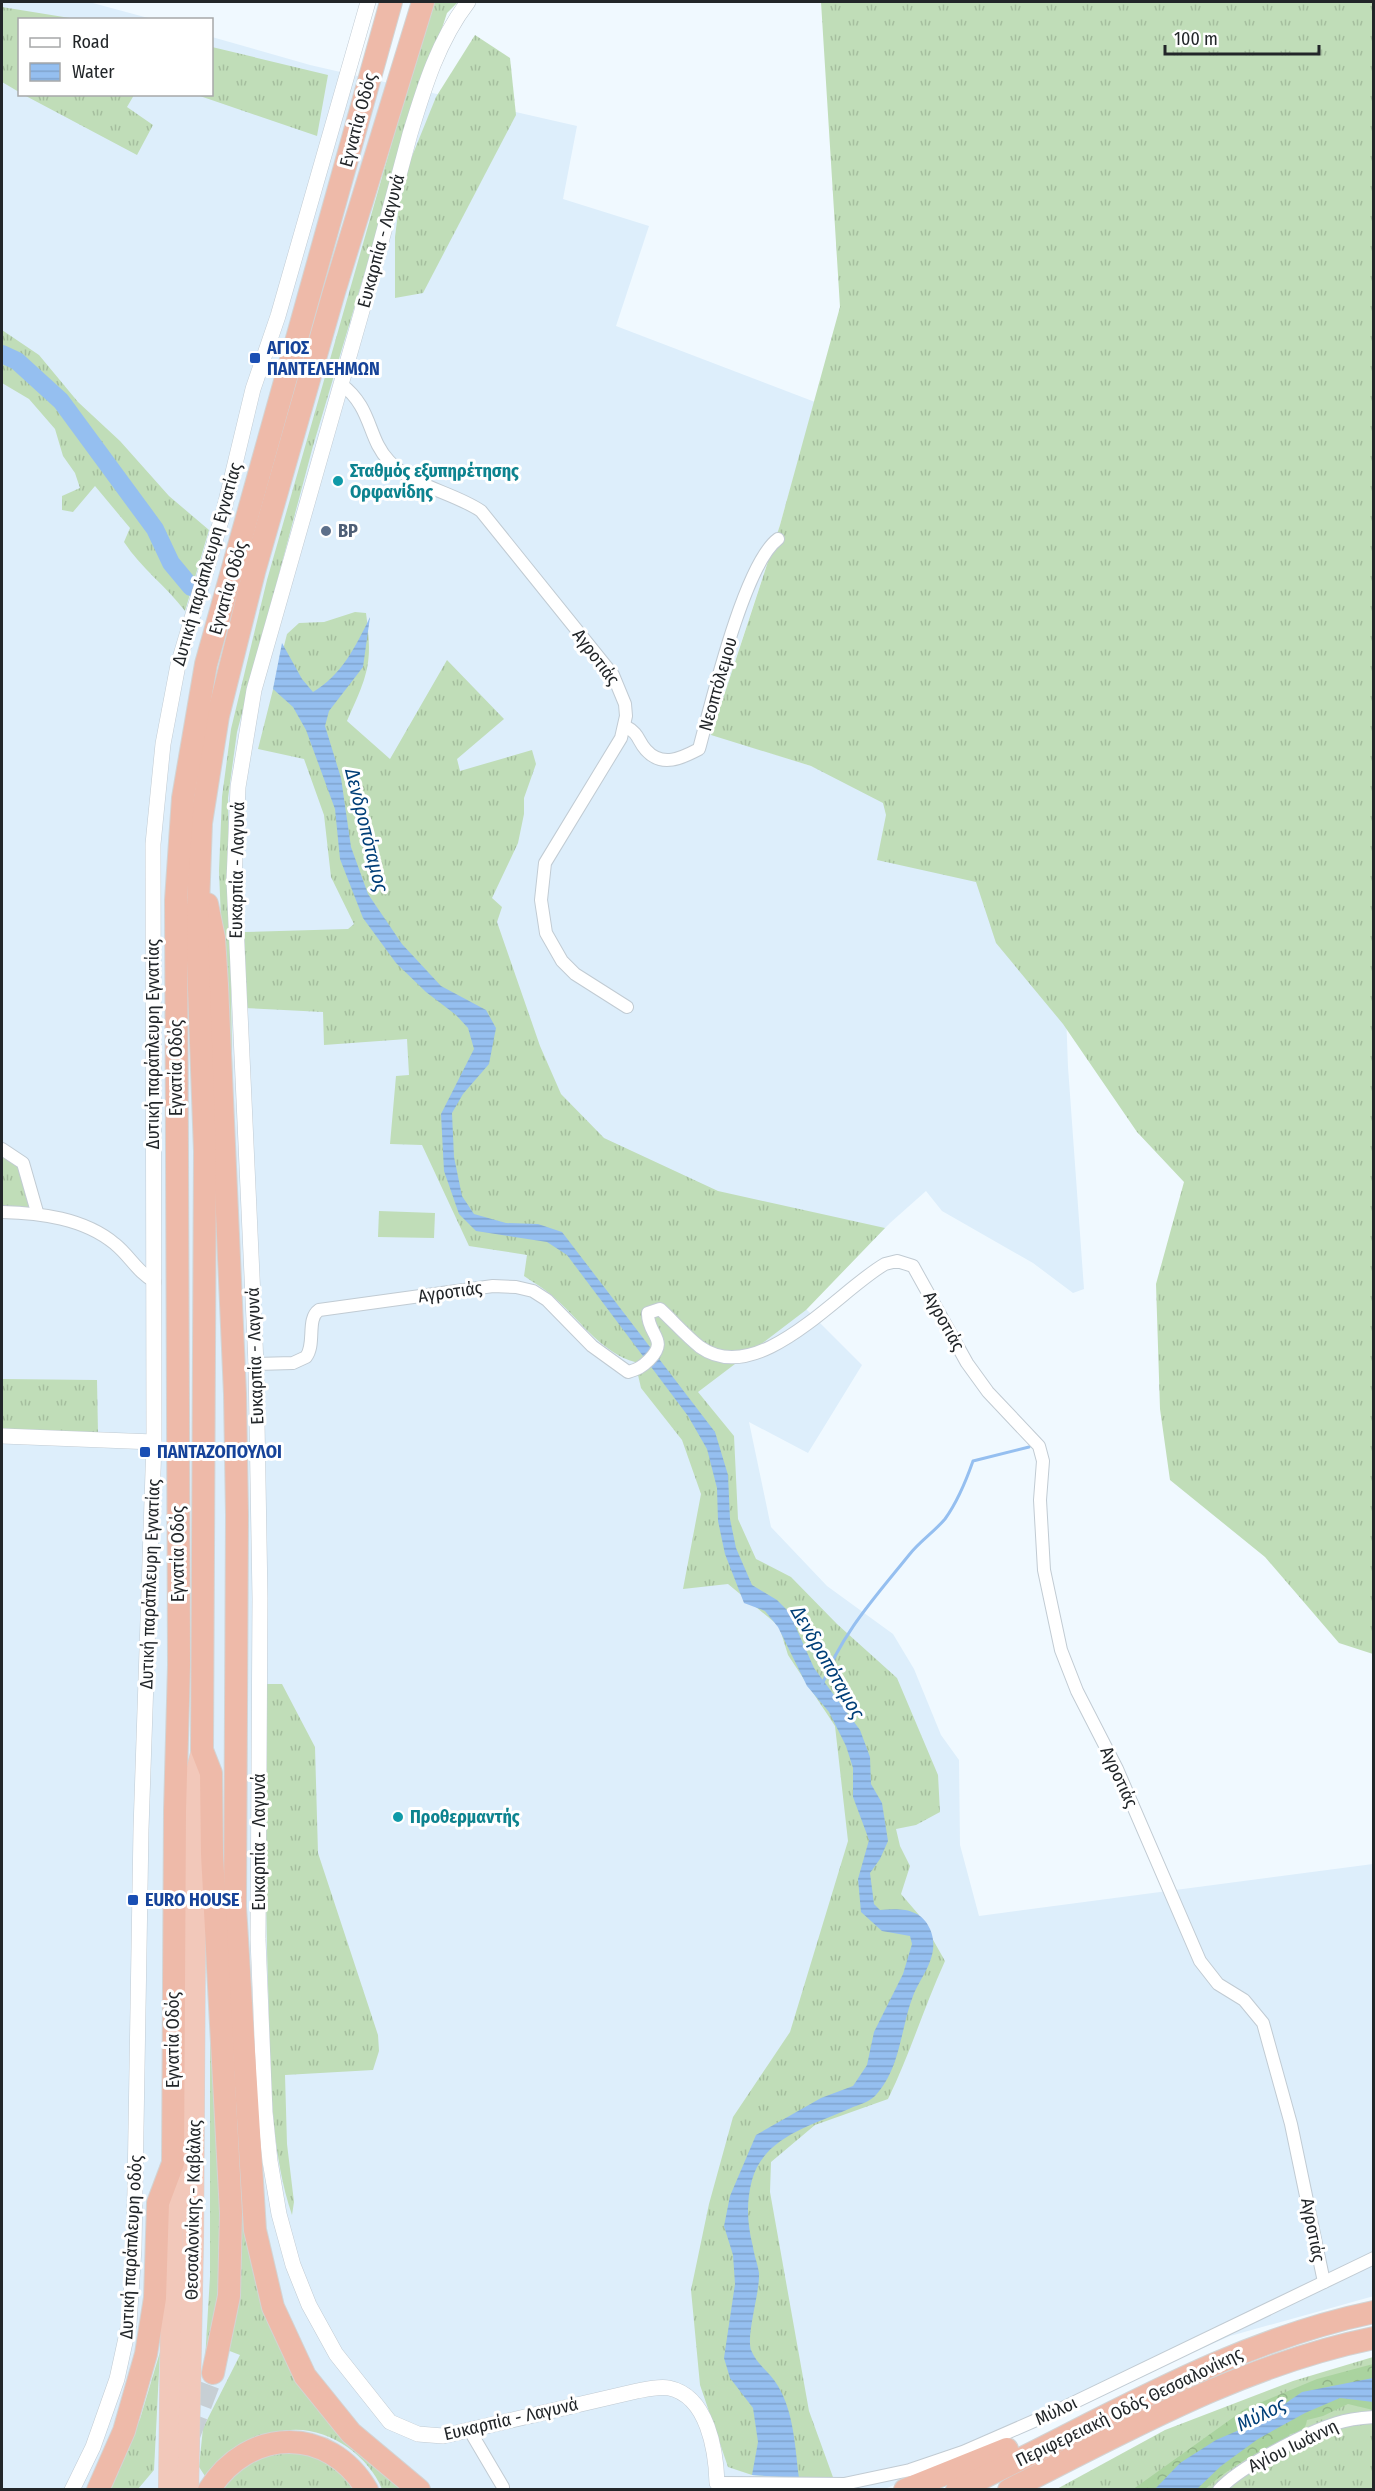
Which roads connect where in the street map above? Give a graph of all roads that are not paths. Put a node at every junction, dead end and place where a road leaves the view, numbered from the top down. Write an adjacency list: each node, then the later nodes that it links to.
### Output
1 (368, 2): 13 (street, Δυτική παράπλευρη Εγνατίας)
2 (391, 2): 19 (highway, Εγνατία Οδός)
3 (468, 2): 5 (street, Ευκαρπία - Λαγυνά)
4 (423, 6): 8 (highway, Εγνατία Οδός)
5 (341, 384): 7 (street, Αγροτιάς); 14 (street, Ευκαρπία - Λαγυνά)
6 (778, 539): 7 (street, Νεοπτόλεμου)
7 (625, 726): 9 (street, Αγροτιάς)
8 (200, 864): 17 (highway, Εγνατία Οδός); 36 (highway)
9 (627, 1007)
10 (2, 1149): 12 (street)
11 (2, 1212): 12 (street)
12 (37, 1212): 13 (street)
13 (155, 1282): 16 (street, Δυτική παράπλευρη Εγνατίας)
14 (256, 1364): 21 (street, Αγροτιάς); 27 (street, Ευκαρπία - Λαγυνά)
15 (2, 1436): 16 (street)
16 (154, 1442): 18 (street, Δυτική παράπλευρη Εγνατίας)
17 (202, 1750): 24 (highway, Εγνατία Οδός); 33 (highway, Θεσσαλονίκης - Καβάλας)
18 (137, 2115): 30 (street, Δυτική παράπλευρη οδός)
19 (173, 2163): 31 (highway); 32 (highway, Θεσσαλονίκης - Καβάλας)
20 (1374, 2258): 21 (street, Μύλοι)
21 (1324, 2282): 28 (street, Μύλοι)
22 (1374, 2312): 25 (highway, Περιφερειακή Οδός Θεσσαλονίκης)
23 (1374, 2338): 39 (highway, Περιφερειακή Οδός Θεσσαλονίκης)
24 (213, 2373)
25 (1126, 2404): 37 (highway); 38 (highway, Περιφερειακή Οδός Θεσσαλονίκης)
26 (1374, 2417): 40 (street, Αγίου Ιωάννη)
27 (470, 2431): 28 (street, Ευκαρπία - Λαγυνά); 29 (street)
28 (717, 2483)
29 (503, 2487)
30 (72, 2490)
31 (98, 2490)
32 (170, 2490)
33 (188, 2490)
34 (209, 2490): 35 (highway)
35 (367, 2490)
36 (419, 2490)
37 (904, 2490)
38 (957, 2490)
39 (1009, 2490)
40 (1219, 2490)

